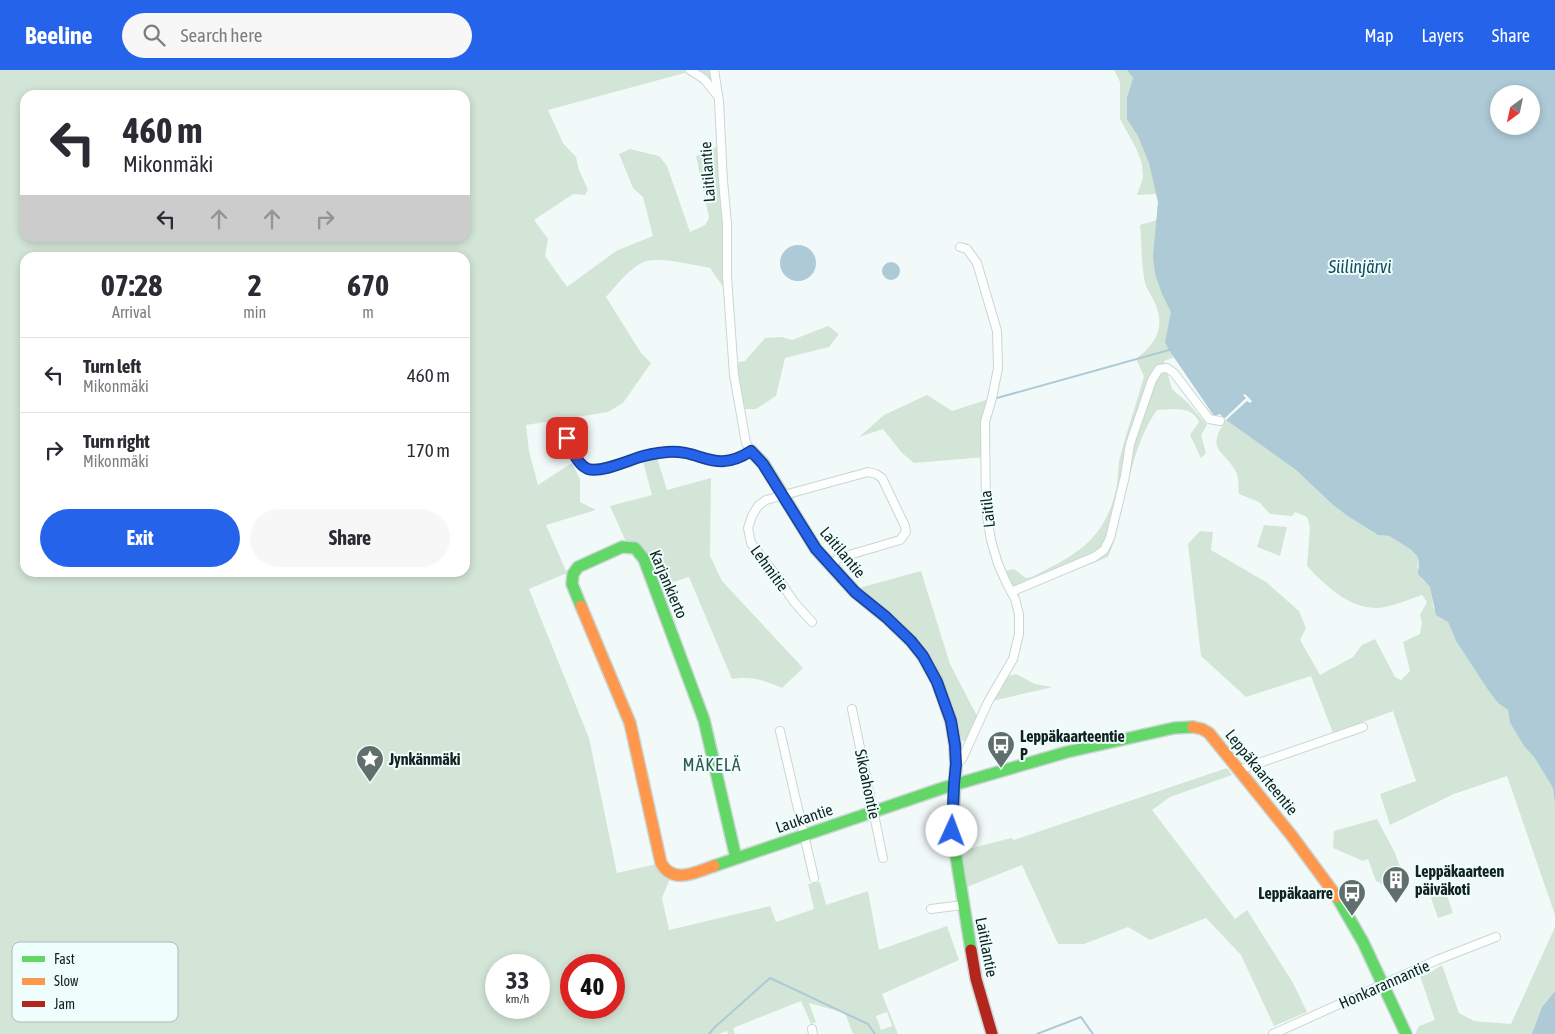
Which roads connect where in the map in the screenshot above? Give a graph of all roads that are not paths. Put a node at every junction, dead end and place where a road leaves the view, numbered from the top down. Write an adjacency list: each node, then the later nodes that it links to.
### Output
1 (690, 70): 3 (street)
2 (714, 70): 3 (street, Laitilantie)
3 (719, 101): 7 (street, Laitilantie)
4 (960, 246): 10 (street, Laitila)
5 (1220, 422): 10 (street)
6 (567, 438): 7 (street)
7 (751, 451): 8 (street, Laitilantie)
8 (783, 496): 9 (street, Laitilantie); 9 (street); 11 (street, Lehmitie)
9 (830, 565): 15 (street, Laitilantie)
10 (1011, 592): 15 (street, Laitila)
11 (812, 622)
12 (852, 709): 18 (street, Sikoahontie)
13 (1363, 727): 16 (street)
14 (780, 731): 19 (street)
15 (956, 764): 17 (street, Laitilantie)
16 (1239, 770): 17 (street, Leppäkaarteentie); 27 (street, Leppäkaarteentie)
17 (954, 784): 18 (street, Laukantie); 24 (street, Laitilantie)
18 (874, 812): 19 (street, Laukantie); 21 (street, Sikoahontie)
19 (803, 835): 20 (street, Laukantie); 23 (street)
20 (736, 858): 22 (street, Laukantie); 22 (street, Karjankierto)
21 (884, 858)
22 (665, 871)
23 (814, 878)
24 (963, 905): 25 (street); 28 (street, Laitilantie)
25 (931, 909)
26 (1496, 937): 27 (street, Honkarannantie)
27 (1384, 984): 29 (street, Honkarannantie); 30 (street, Leppäkaarteentie)
28 (992, 1034)
29 (1273, 1034)
30 (1406, 1034)

